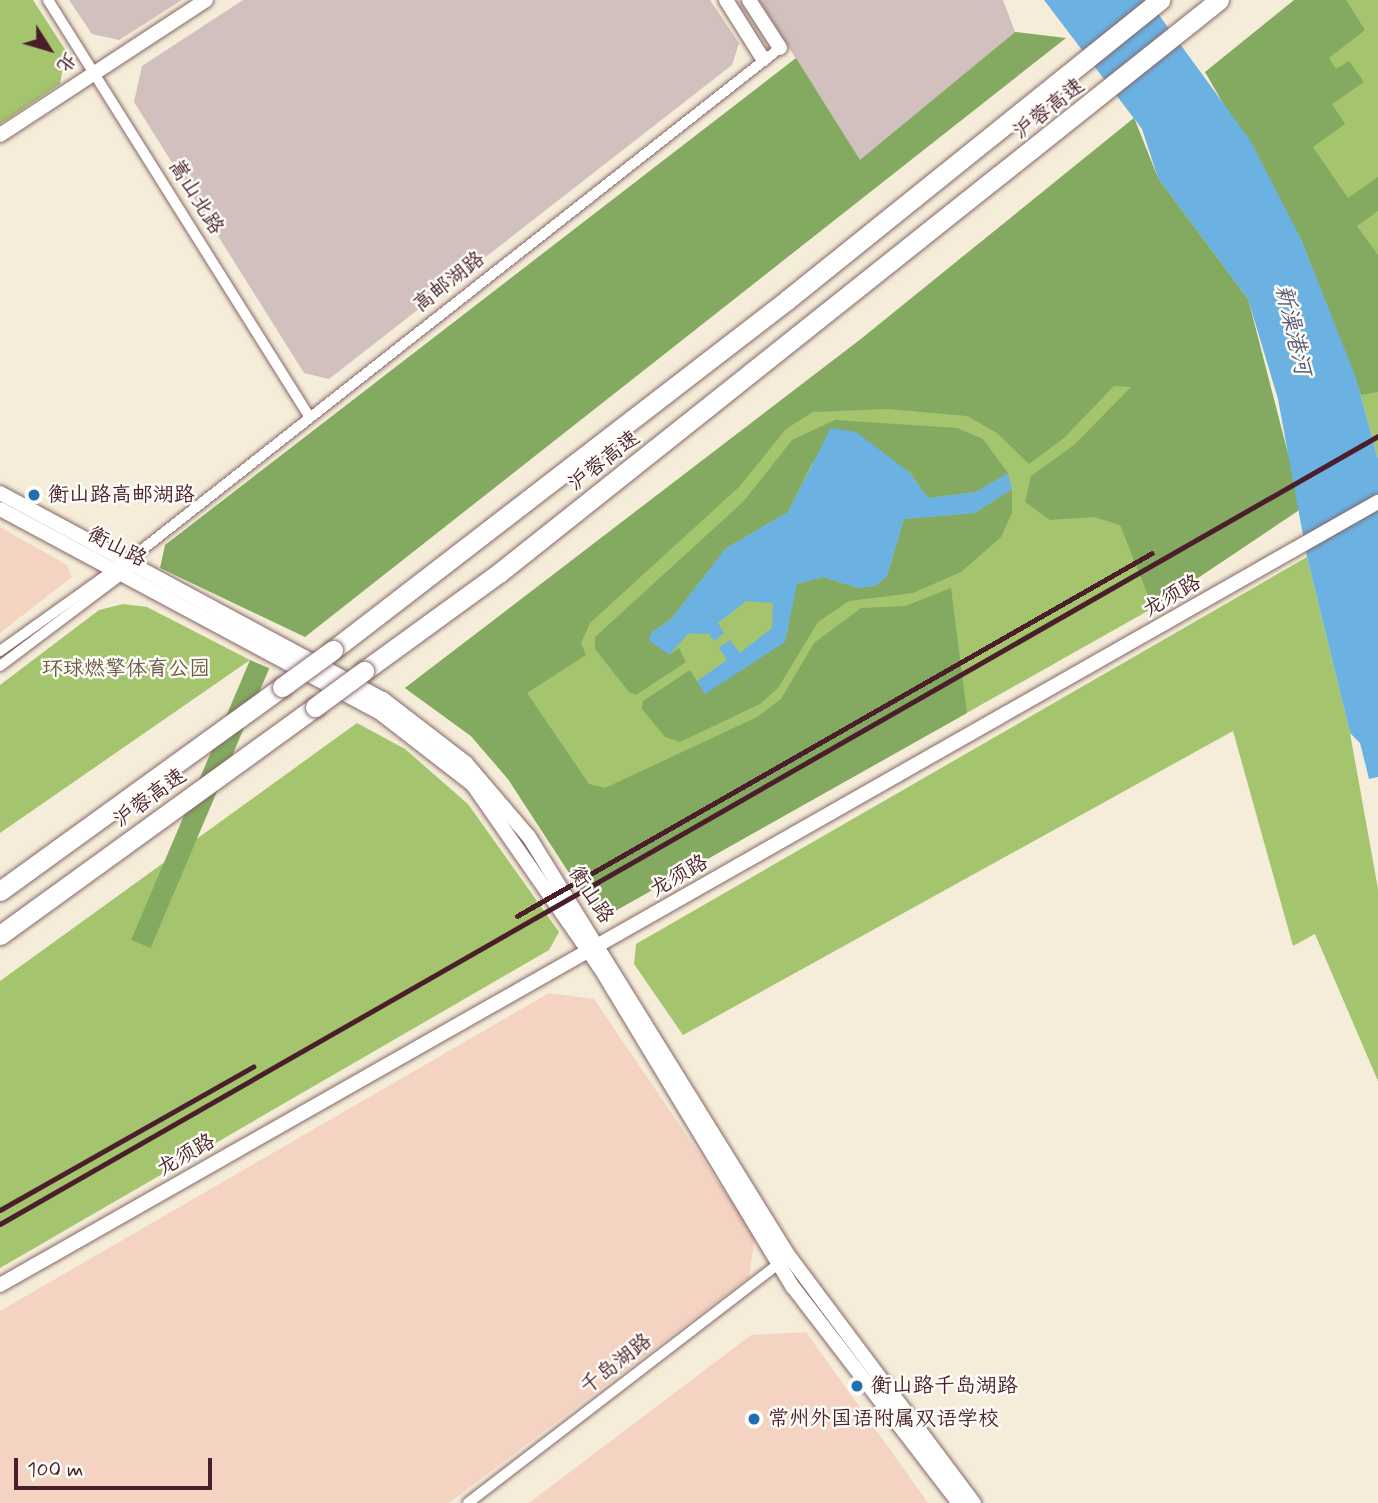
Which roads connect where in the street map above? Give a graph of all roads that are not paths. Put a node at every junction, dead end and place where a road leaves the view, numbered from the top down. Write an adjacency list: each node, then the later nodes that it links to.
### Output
1 (48, 0): 9 (street, 嵩山北路)
2 (206, 0): 9 (street)
3 (726, 0): 8 (street)
4 (749, 0): 7 (street)
5 (1160, 0): 18 (highway, 沪蓉高速, bridge)
6 (1219, 0): 19 (highway, 沪蓉高速, bridge)
7 (780, 48): 8 (street, 高邮湖路)
8 (763, 59): 11 (street, 高邮湖路)
9 (95, 71): 10 (street); 11 (street, 嵩山北路)
10 (0, 135)
11 (309, 416): 15 (street, 高邮湖路)
12 (0, 493): 15 (street, 衡山路)
13 (1378, 502): 20 (street, 龙须路)
14 (0, 509): 15 (street, 衡山路)
15 (123, 566): 16 (street, 高邮湖路); 17 (street, 高邮湖路); 20 (street, 衡山路)
16 (0, 651)
17 (0, 666)
18 (0, 891)
19 (0, 935)
20 (594, 948): 21 (street, 衡山路); 22 (street, 龙须路)
21 (784, 1260): 23 (street, 千岛湖路); 24 (street, 衡山路); 25 (street, 衡山路)
22 (0, 1285)
23 (468, 1503)
24 (960, 1503)
25 (974, 1503)

